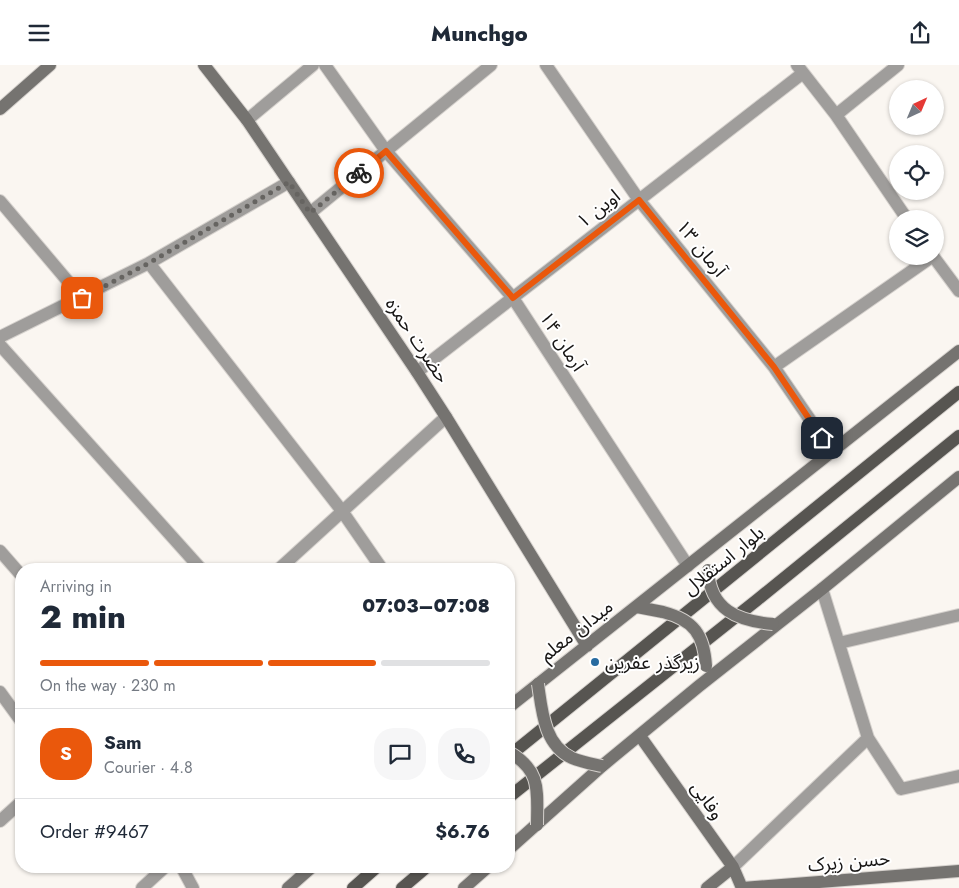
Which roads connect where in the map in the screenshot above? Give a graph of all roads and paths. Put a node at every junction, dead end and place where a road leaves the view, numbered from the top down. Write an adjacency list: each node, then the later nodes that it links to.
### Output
1 (50, 65): 9 (main road)
2 (204, 65): 11 (main road, حضرت حمزه)
3 (313, 65): 11 (street)
4 (325, 65): 12 (street, آرمان ۱۴)
5 (491, 65): 12 (street)
6 (546, 65): 14 (street, آرمان ۱۳)
7 (898, 65): 10 (street)
8 (800, 69): 10 (street); 14 (street, اوین ۱)
9 (0, 109)
10 (836, 115): 16 (street)
11 (246, 120): 13 (main road, حضرت حمزه)
12 (386, 151): 17 (street); 23 (street, آرمان ۱۴)
13 (289, 182): 17 (main road, حضرت حمزه); 18 (street)
14 (639, 200): 23 (street, اوین ۱); 27 (street, آرمان ۱۳)
15 (0, 201): 22 (street)
16 (902, 210)
17 (310, 213): 28 (main road, حضرت حمزه)
18 (149, 263): 22 (street); 34 (street)
19 (920, 265): 27 (street)
20 (940, 265): 21 (street)
21 (959, 291)
22 (82, 298): 24 (street)
23 (513, 298): 28 (street, اوین ۱); 40 (street, آرمان ۱۴)
24 (0, 337)
25 (0, 345): 37 (street)
26 (959, 351): 32 (main road, میدان معلم)
27 (774, 367): 32 (street, آرمان ۱۳)
28 (417, 372): 30 (main road, حضرت حمزه)
29 (959, 392): 55 (main road, بلوار استقلال)
30 (446, 417): 34 (street); 47 (main road, حضرت حمزه)
31 (959, 436): 59 (main road)
32 (832, 452): 35 (main road, میدان معلم)
33 (959, 477): 42 (main road)
34 (342, 511): 38 (street); 39 (street)
35 (717, 543): 40 (main road, میدان معلم); 45 (main road, bridge)
36 (0, 551): 41 (street)
37 (196, 563)
38 (286, 563)
39 (378, 563)
40 (688, 567): 43 (main road, میدان معلم)
41 (15, 568)
42 (822, 589): 45 (main road); 46 (street)
43 (637, 607): 47 (main road, میدان معلم); 49 (main road, bridge)
44 (959, 615): 46 (street)
45 (776, 623): 49 (main road)
46 (839, 643): 54 (street)
47 (587, 647): 48 (main road, میدان معلم)
48 (538, 684): 51 (main road, میدان معلم); 57 (main road, bridge)
49 (699, 686): 53 (main road)
50 (0, 692): 52 (street)
51 (515, 702)
52 (15, 713)
53 (640, 736): 57 (main road); 64 (main road, وفایی)
54 (868, 738): 58 (street); 64 (street)
55 (515, 749)
56 (515, 756): 62 (main road, bridge)
57 (602, 766): 62 (main road)
58 (959, 776)
59 (515, 792)
60 (15, 807): 61 (street)
61 (0, 821)
62 (537, 825): 63 (main road)
63 (515, 844)
64 (733, 867): 79 (main road); 80 (main road, وفایی)
65 (959, 871): 72 (main road, حسن زیرک)
66 (158, 873): 73 (street)
67 (185, 873): 74 (street)
68 (304, 873): 75 (main road)
69 (370, 873): 76 (main road)
70 (420, 873): 77 (main road)
71 (481, 873): 78 (main road)
72 (866, 883): 80 (main road, حسن زیرک)
73 (142, 888)
74 (193, 888)
75 (288, 888)
76 (353, 888)
77 (402, 888)
78 (464, 888)
79 (707, 888)
80 (742, 888)

